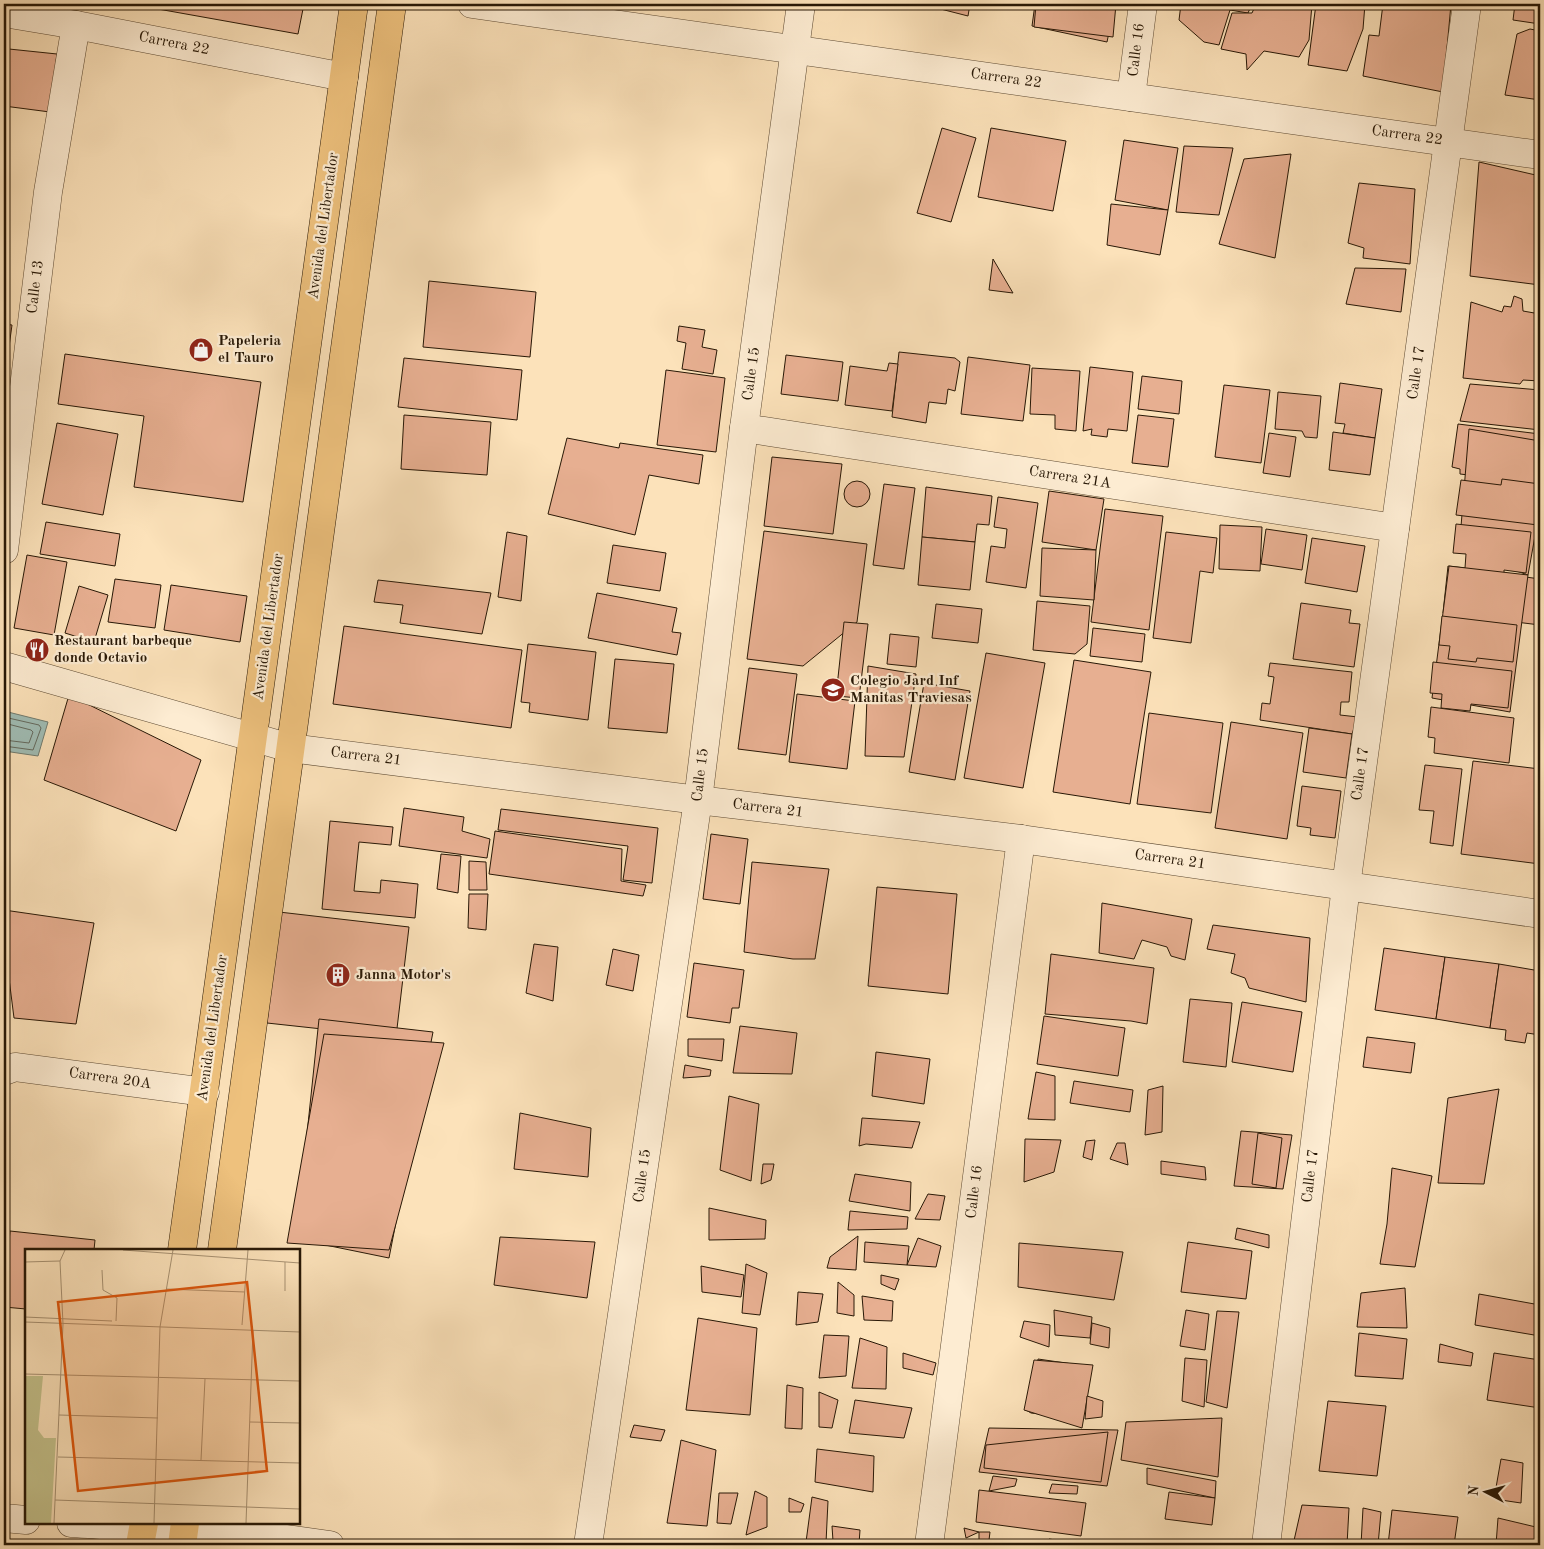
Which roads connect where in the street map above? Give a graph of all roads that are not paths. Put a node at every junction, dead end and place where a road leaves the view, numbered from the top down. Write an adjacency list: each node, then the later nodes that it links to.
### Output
1 (354, 4): 10 (main road, Avenida del Libertador)
2 (392, 4): 19 (main road)
3 (472, 4): 9 (street, Carrera 22)
4 (801, 4): 9 (street, Calle 15)
5 (1143, 4): 11 (street, Calle 16)
6 (1467, 4): 12 (street, Calle 17)
7 (4, 13): 8 (street, Carrera 22)
8 (76, 25): 10 (street, Carrera 22); 16 (street, Calle 13)
9 (795, 49): 11 (street, Carrera 22); 14 (street, Calle 15)
10 (344, 77): 18 (main road, Avenida del Libertador)
11 (1132, 97): 12 (street, Carrera 22)
12 (1448, 142): 13 (street, Carrera 22); 15 (street, Calle 17)
13 (1540, 155)
14 (744, 428): 15 (street, Carrera 21A); 20 (street, Calle 15)
15 (1395, 528): 22 (street, Calle 17)
16 (4, 550)
17 (4, 666): 18 (street, Carrera 21)
18 (253, 737): 19 (street, Carrera 21); 25 (main road, Avenida del Libertador)
19 (290, 748): 20 (street, Carrera 21); 27 (main road)
20 (698, 800): 21 (street, Carrera 21); 35 (street, Calle 15)
21 (1021, 839): 22 (street, Carrera 21); 36 (street, Calle 16)
22 (1346, 886): 23 (street, Carrera 21); 37 (street, Calle 17)
23 (1540, 914)
24 (10, 1069): 25 (street, Carrera 20A)
25 (205, 1092): 26 (main road, Avenida del Libertador)
26 (182, 1249)
27 (222, 1249)
28 (4, 1518): 29 (street)
29 (25, 1520)
30 (78, 1524): 32 (street)
31 (184, 1531): 32 (street); 33 (street)
32 (142, 1532)
33 (282, 1542): 34 (street)
34 (330, 1545)
35 (588, 1545)
36 (929, 1545)
37 (1266, 1545)

